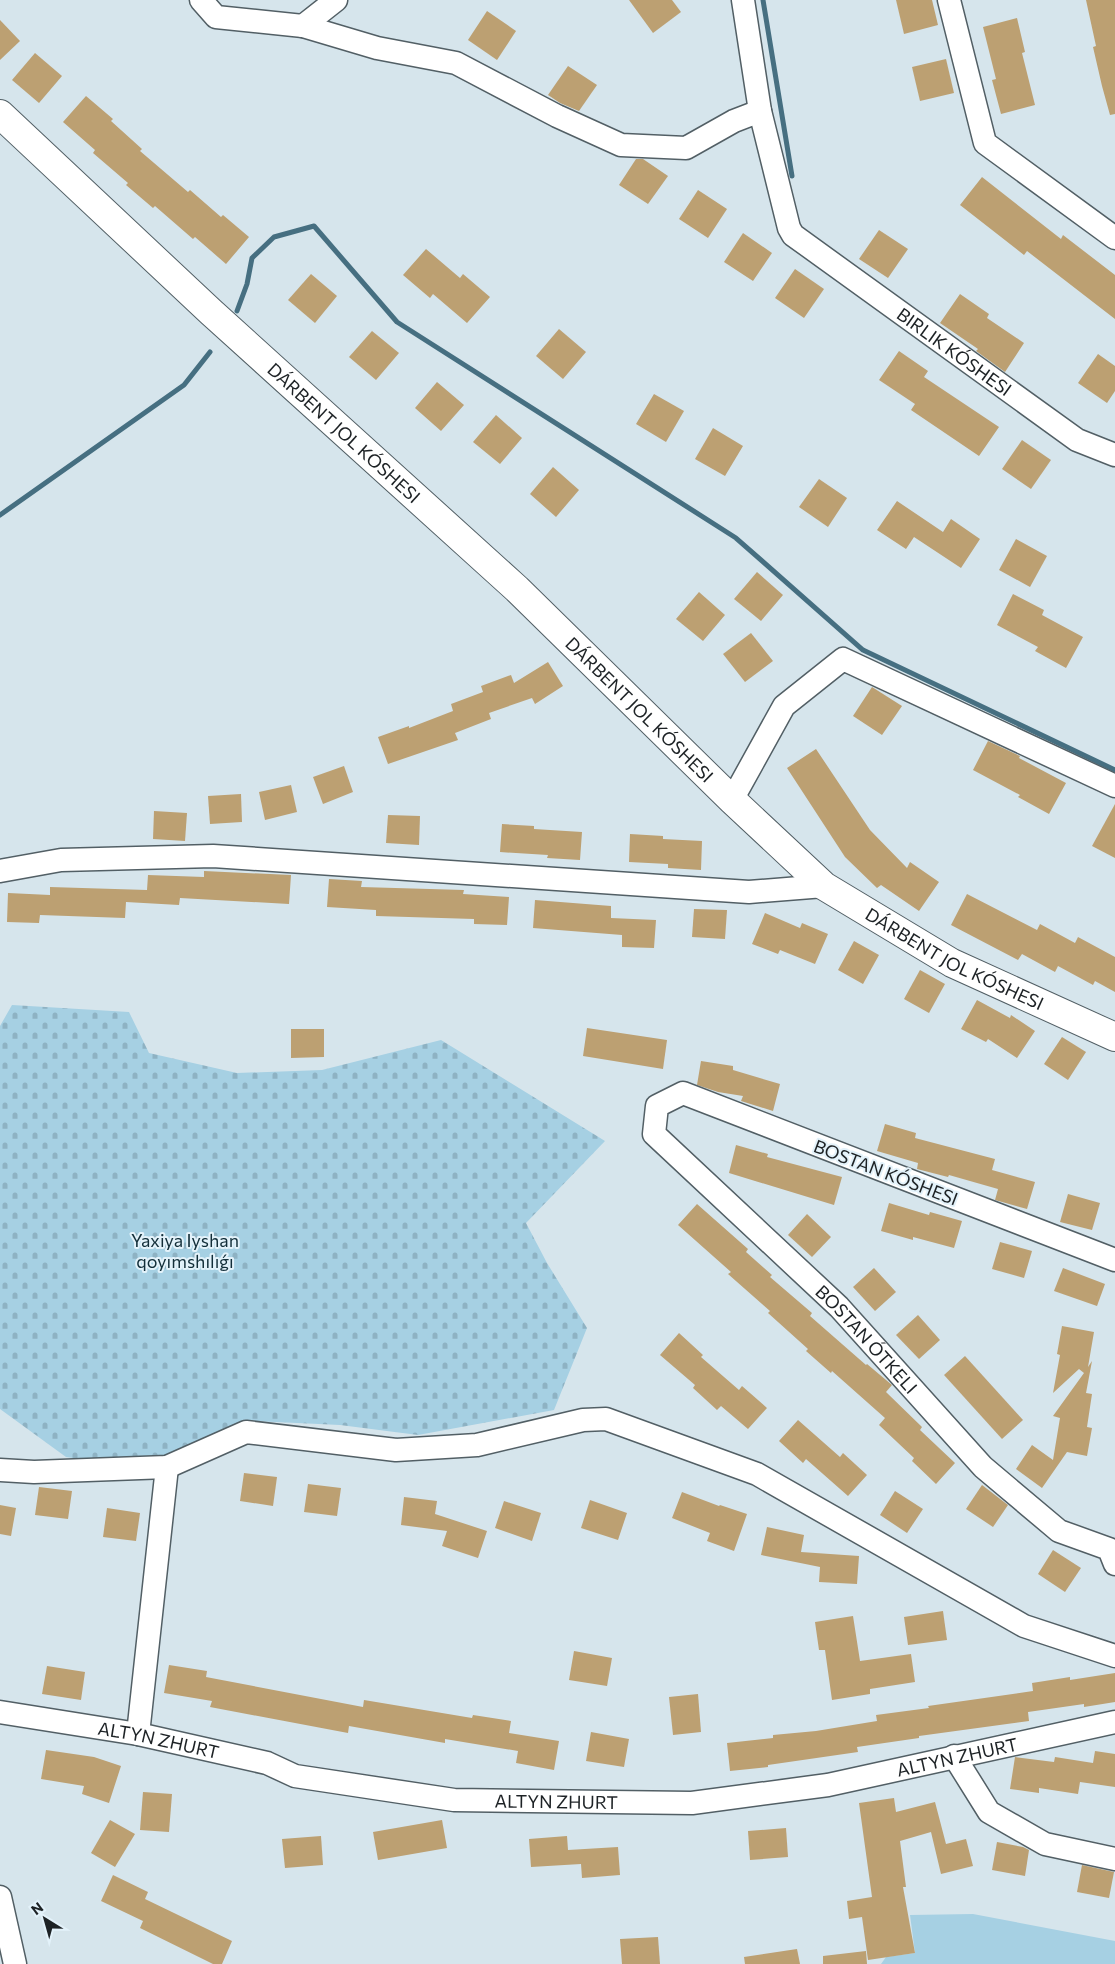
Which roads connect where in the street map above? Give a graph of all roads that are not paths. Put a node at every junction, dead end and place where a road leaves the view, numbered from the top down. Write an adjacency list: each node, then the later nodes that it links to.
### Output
1 (201, 0): 5 (street)
2 (336, 0): 5 (street)
3 (743, 0): 6 (street)
4 (949, 0): 8 (street)
5 (303, 26): 6 (street)
6 (760, 111): 9 (street, BIRLIK KÓSHESI)
7 (0, 114): 11 (main road, DÁRBENT JOL KÓSHESI)
8 (1115, 238)
9 (1115, 455)
10 (1115, 786): 11 (street)
11 (732, 800): 13 (main road, DÁRBENT JOL KÓSHESI)
12 (0, 871): 13 (street)
13 (824, 886): 14 (main road, DÁRBENT JOL KÓSHESI)
14 (1115, 1037)
15 (657, 1106): 16 (street, BOSTAN KÓSHESI); 19 (street, BOSTAN ÓTKELI)
16 (1115, 1260)
17 (167, 1467): 18 (street); 20 (street); 23 (street)
18 (0, 1470)
19 (1112, 1556)
20 (1115, 1656)
21 (0, 1712): 23 (street, ALTYN ZHURT)
22 (1115, 1722): 24 (street, ALTYN ZHURT)
23 (138, 1734): 24 (street, ALTYN ZHURT)
24 (954, 1756): 25 (street)
25 (1115, 1859)
26 (0, 1897): 27 (street)
27 (15, 1964)

